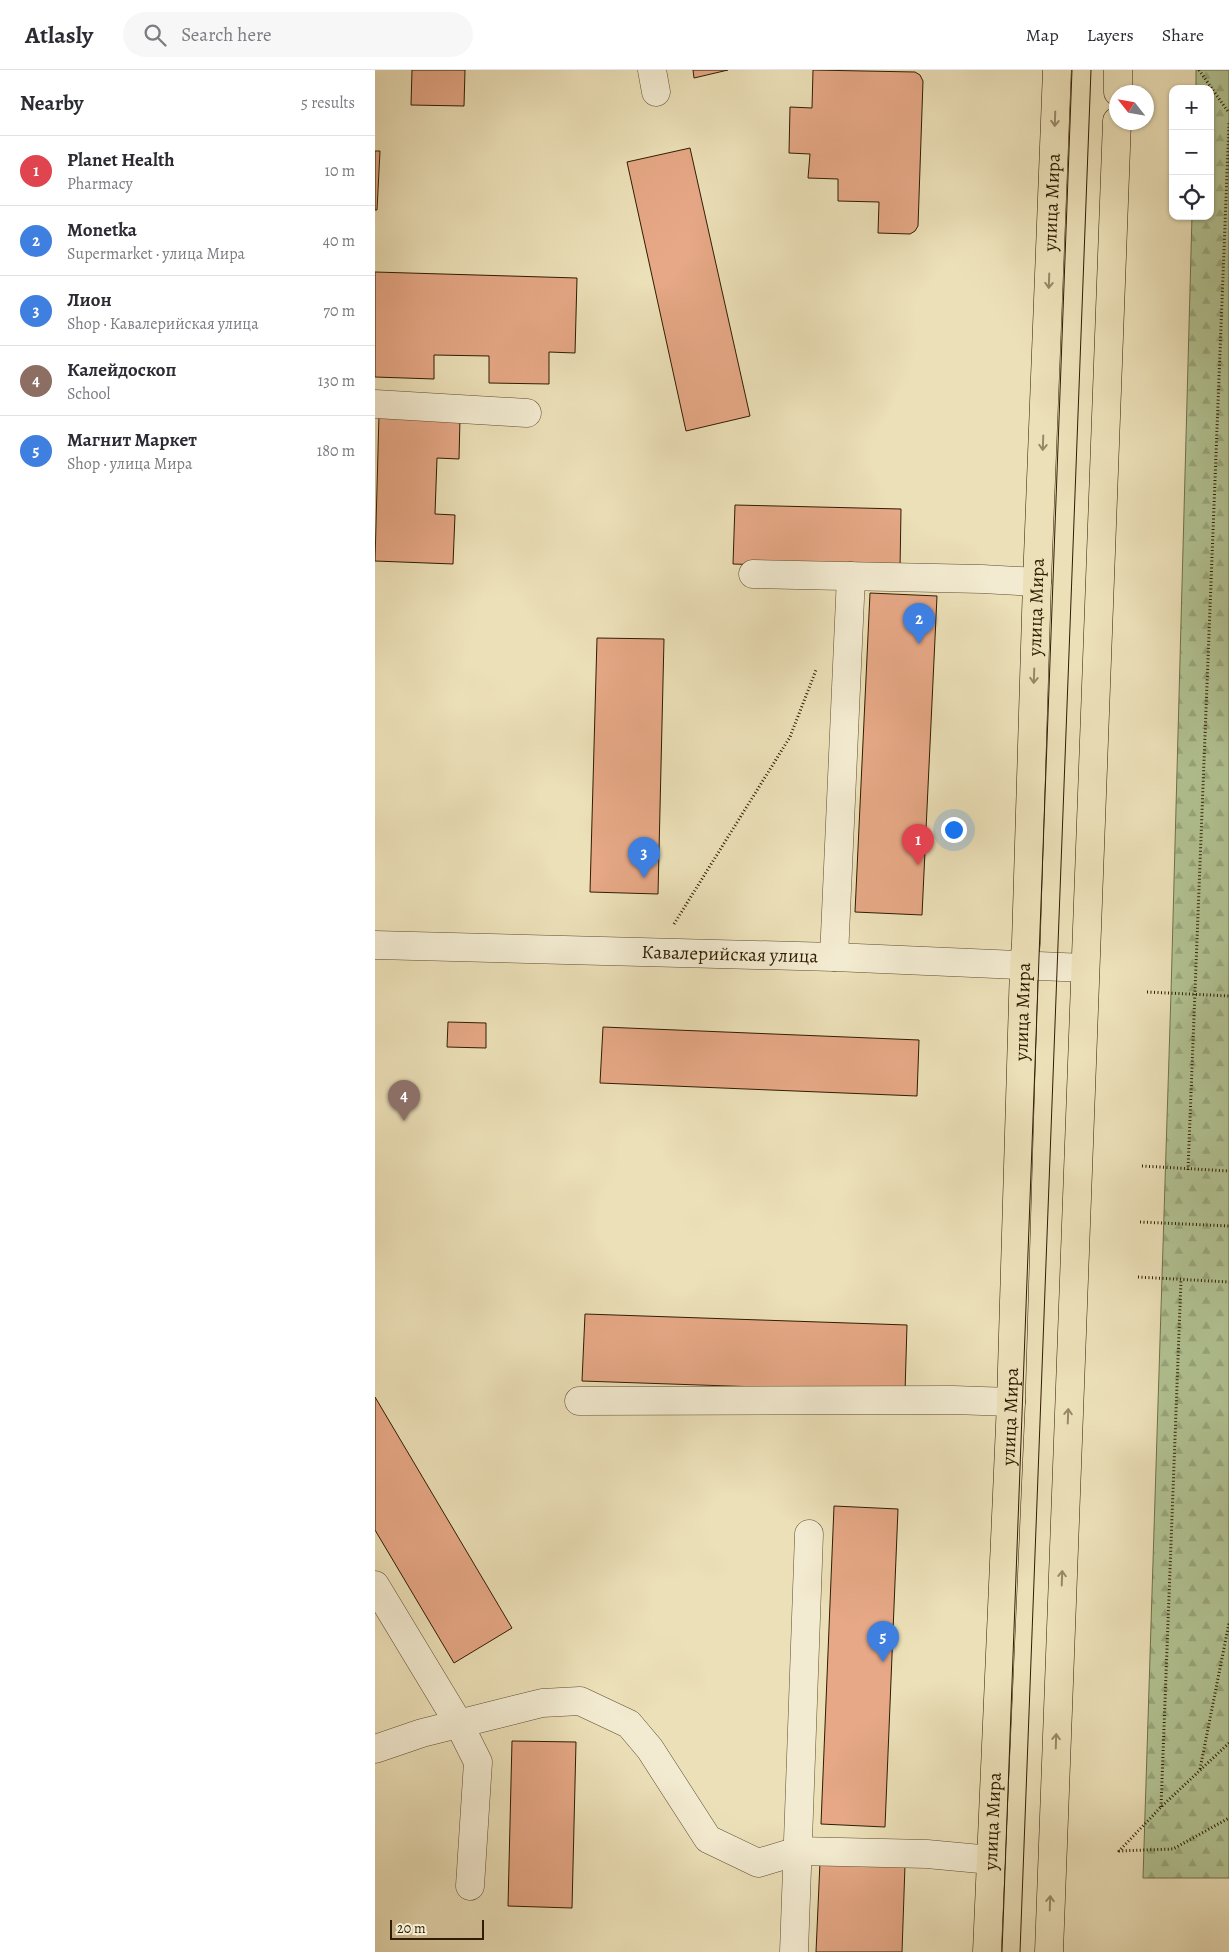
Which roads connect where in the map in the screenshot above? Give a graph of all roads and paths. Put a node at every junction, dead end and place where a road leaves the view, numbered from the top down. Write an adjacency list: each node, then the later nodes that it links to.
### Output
1 (1057, 70): 12 (main road, улица Мира, one-way to 12)
2 (1119, 70): 4 (main road)
3 (1199, 70): 5 (path)
4 (1118, 85)
5 (1229, 112)
6 (1229, 123): 20 (path)
7 (1117, 130): 18 (main road)
8 (375, 404): 9 (street)
9 (527, 413)
10 (753, 574): 11 (street)
11 (851, 576): 12 (street); 16 (street)
12 (1037, 582): 17 (main road, улица Мира, one-way to 17)
13 (817, 666): 14 (path)
14 (670, 930)
15 (375, 945): 16 (street, Кавалерийская улица)
16 (834, 957): 17 (street, Кавалерийская улица)
17 (1024, 966): 18 (street, Кавалерийская улица); 31 (main road, улица Мира)
18 (1085, 968): 46 (main road, one-way to 18)
19 (1147, 992): 20 (path)
20 (1195, 995): 21 (path); 23 (path)
21 (1229, 996)
22 (1142, 1166): 23 (path)
23 (1188, 1170): 24 (path)
24 (1229, 1171)
25 (1140, 1222): 26 (path)
26 (1229, 1226)
27 (1138, 1277): 28 (path)
28 (1181, 1280): 29 (path); 39 (path)
29 (1229, 1282)
30 (579, 1401): 31 (street)
31 (1011, 1402): 42 (main road, улица Мира)
32 (809, 1534): 41 (street)
33 (375, 1585): 35 (street)
34 (1229, 1622): 38 (path)
35 (459, 1724): 37 (street); 41 (street); 43 (street)
36 (1229, 1743): 38 (path)
37 (375, 1749)
38 (1200, 1771): 39 (path)
39 (1161, 1807): 40 (path)
40 (1229, 1818)
41 (798, 1851): 42 (street); 44 (street)
42 (991, 1860): 45 (main road, улица Мира)
43 (470, 1886)
44 (794, 1952)
45 (987, 1952)
46 (1049, 1952)

